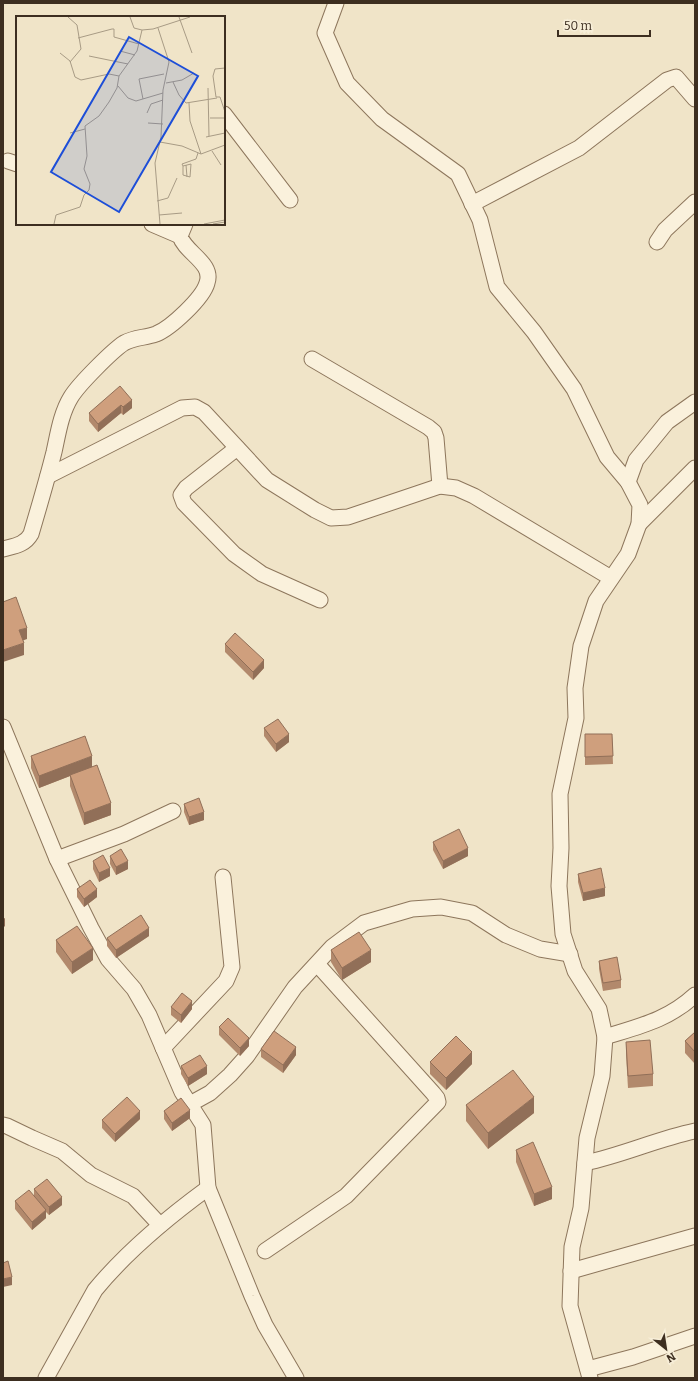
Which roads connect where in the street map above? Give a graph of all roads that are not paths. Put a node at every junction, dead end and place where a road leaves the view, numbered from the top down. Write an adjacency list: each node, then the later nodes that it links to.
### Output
1 (336, 3): 6 (street)
2 (695, 99): 6 (street)
3 (225, 115): 4 (street)
4 (290, 200)
5 (695, 202): 9 (street)
6 (472, 204): 15 (street)
7 (157, 225): 8 (street)
8 (182, 230): 14 (street)
9 (658, 242)
10 (312, 359): 16 (street)
11 (695, 402): 15 (street)
12 (237, 448): 14 (street); 16 (street); 20 (street)
13 (695, 468): 17 (street)
14 (48, 476): 18 (street)
15 (628, 482): 17 (street)
16 (440, 486): 19 (street)
17 (640, 524): 19 (street)
18 (3, 549)
19 (611, 578): 25 (street)
20 (320, 600)
21 (3, 727): 23 (street)
22 (173, 811): 23 (street)
23 (57, 858): 29 (street)
24 (223, 878): 29 (street)
25 (570, 954): 26 (street); 28 (street)
26 (317, 964): 30 (street); 37 (street)
27 (695, 995): 28 (street)
28 (605, 1037): 33 (street)
29 (163, 1048): 30 (street)
30 (190, 1104): 34 (street)
31 (3, 1125): 35 (street)
32 (695, 1131): 33 (street)
33 (585, 1163): 38 (street)
34 (208, 1188): 35 (street); 42 (street)
35 (160, 1225): 41 (street)
36 (695, 1236): 38 (street)
37 (265, 1251)
38 (571, 1271): 40 (street)
39 (695, 1336): 40 (street)
40 (589, 1373)
41 (46, 1378)
42 (296, 1378)

